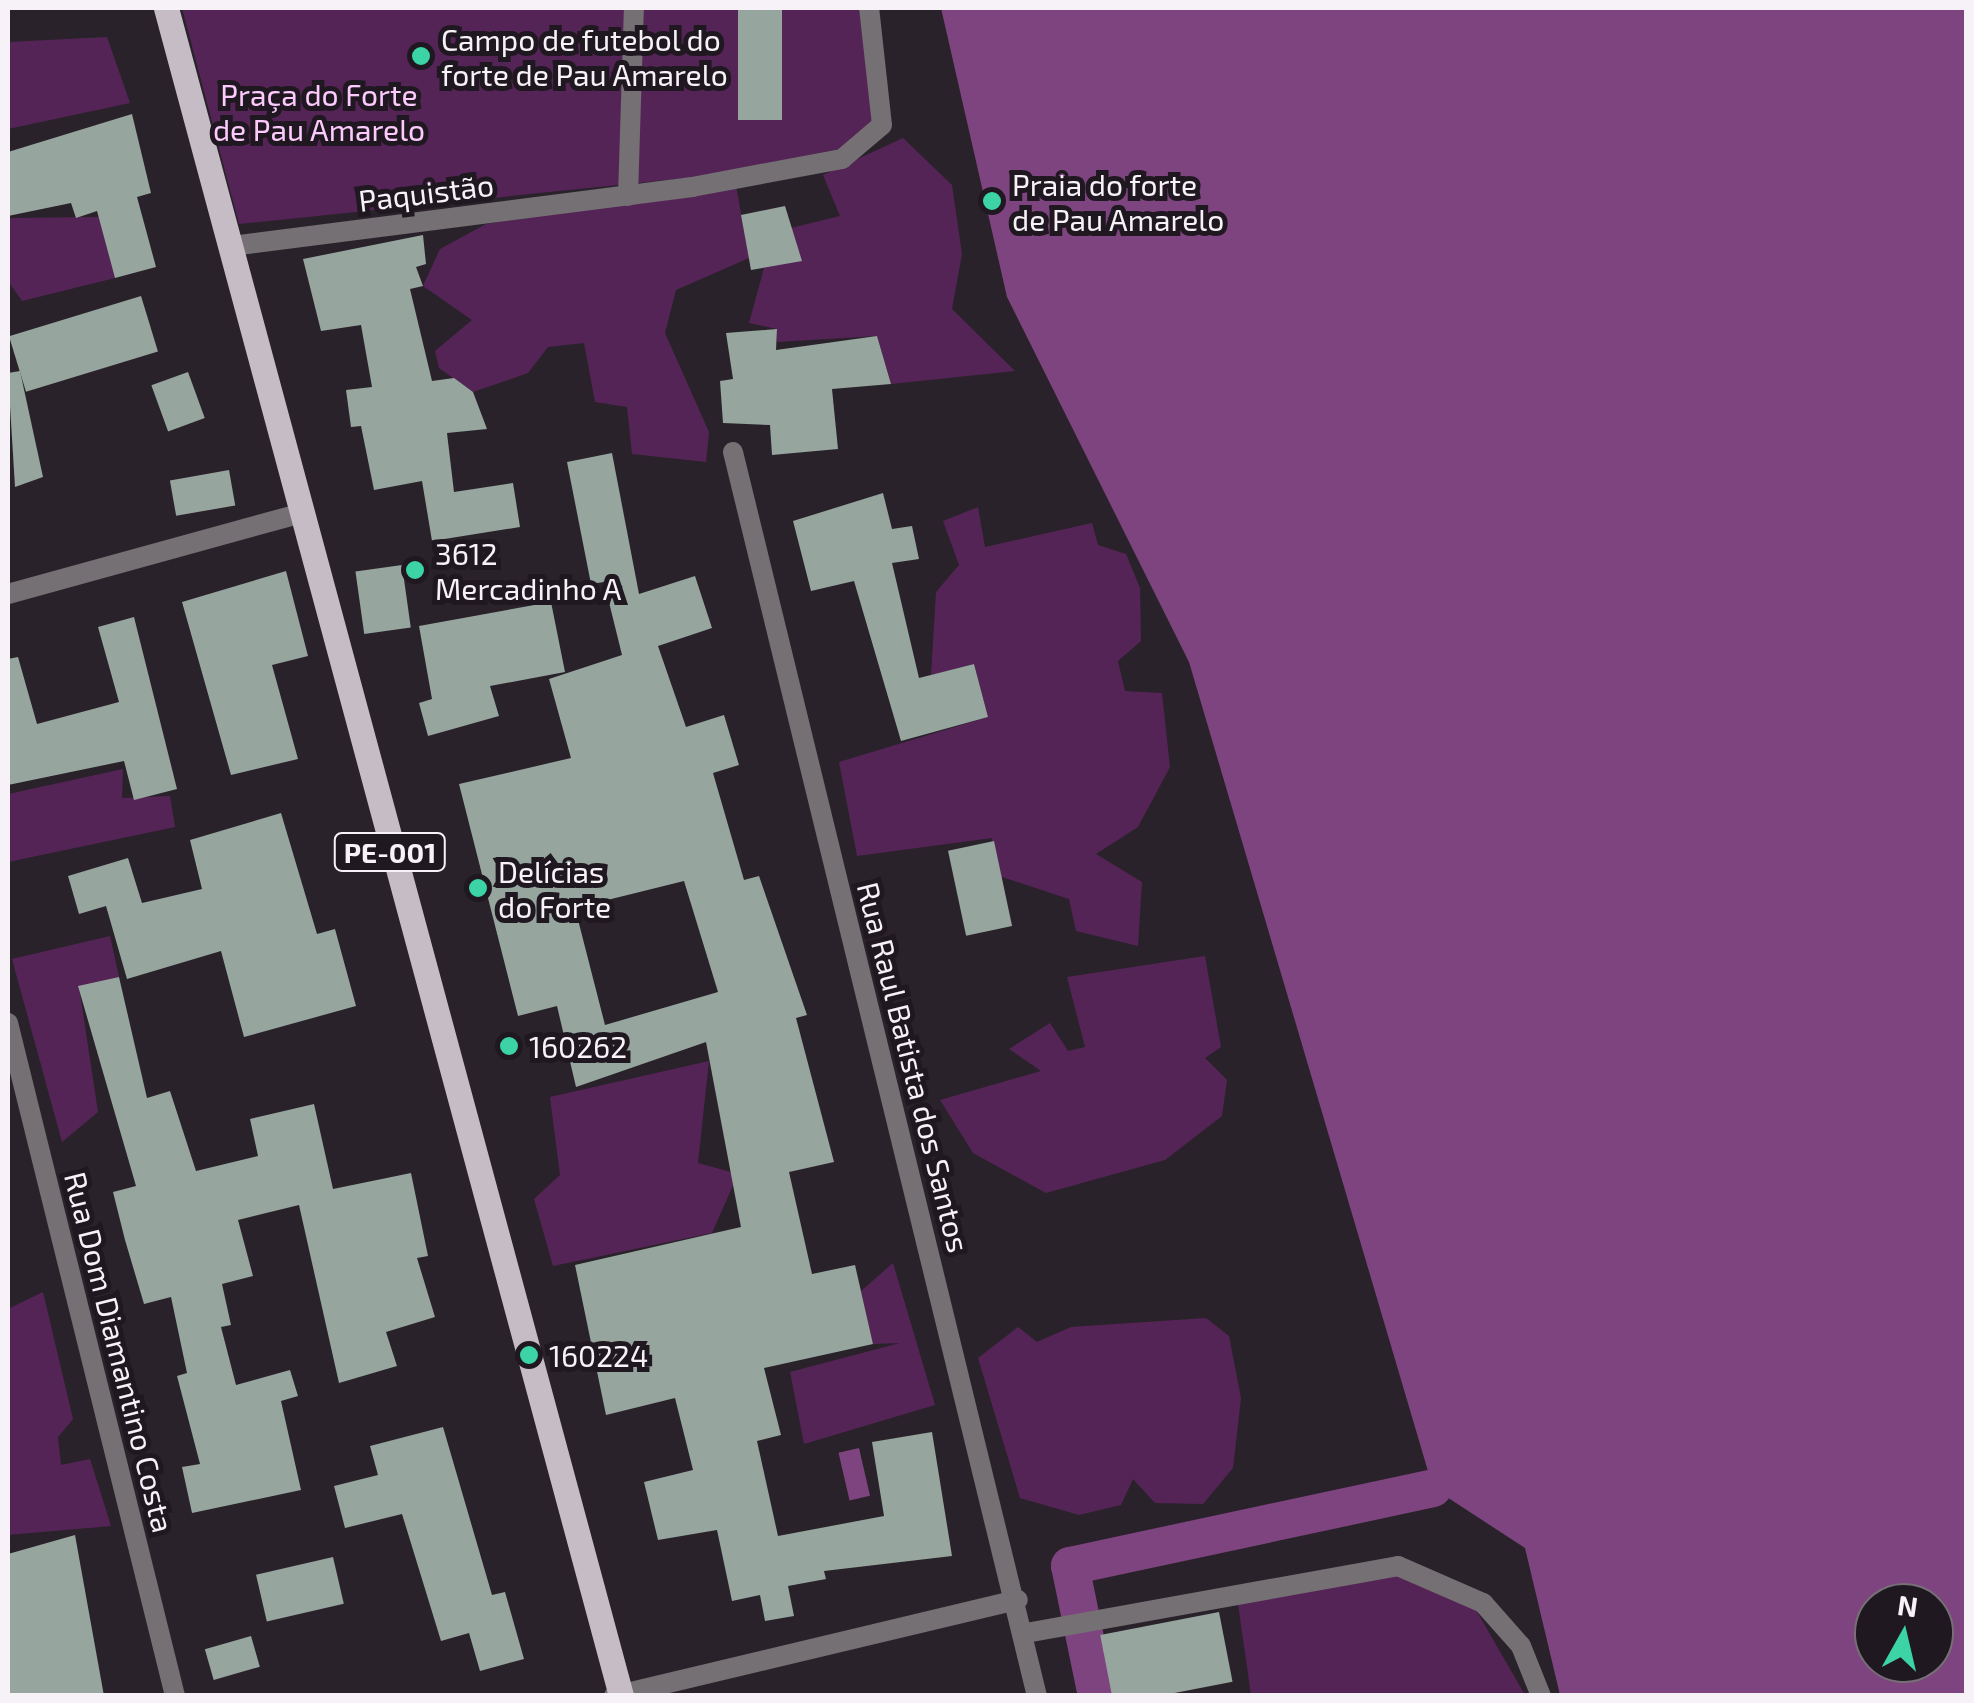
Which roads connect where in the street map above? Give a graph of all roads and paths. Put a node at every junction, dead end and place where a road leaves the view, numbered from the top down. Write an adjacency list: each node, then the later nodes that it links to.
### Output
1 (166, 8): 5 (main road, PE-001)
2 (634, 8): 4 (street)
3 (869, 8): 4 (street, Paquistão)
4 (628, 196): 5 (street, Paquistão)
5 (232, 246): 7 (main road, PE-001)
6 (733, 452): 10 (street, Rua Raul Batista dos Santos)
7 (298, 514): 8 (street); 12 (main road, PE-001)
8 (8, 594)
9 (8, 1023): 13 (street, Rua Dom Diamantino Costa)
10 (1018, 1600): 11 (street, Rua Raul Batista dos Santos); 12 (street)
11 (1026, 1633): 14 (street, Rua Raul Batista dos Santos); 15 (street)
12 (618, 1695)
13 (175, 1696)
14 (1037, 1696)
15 (1541, 1696)

